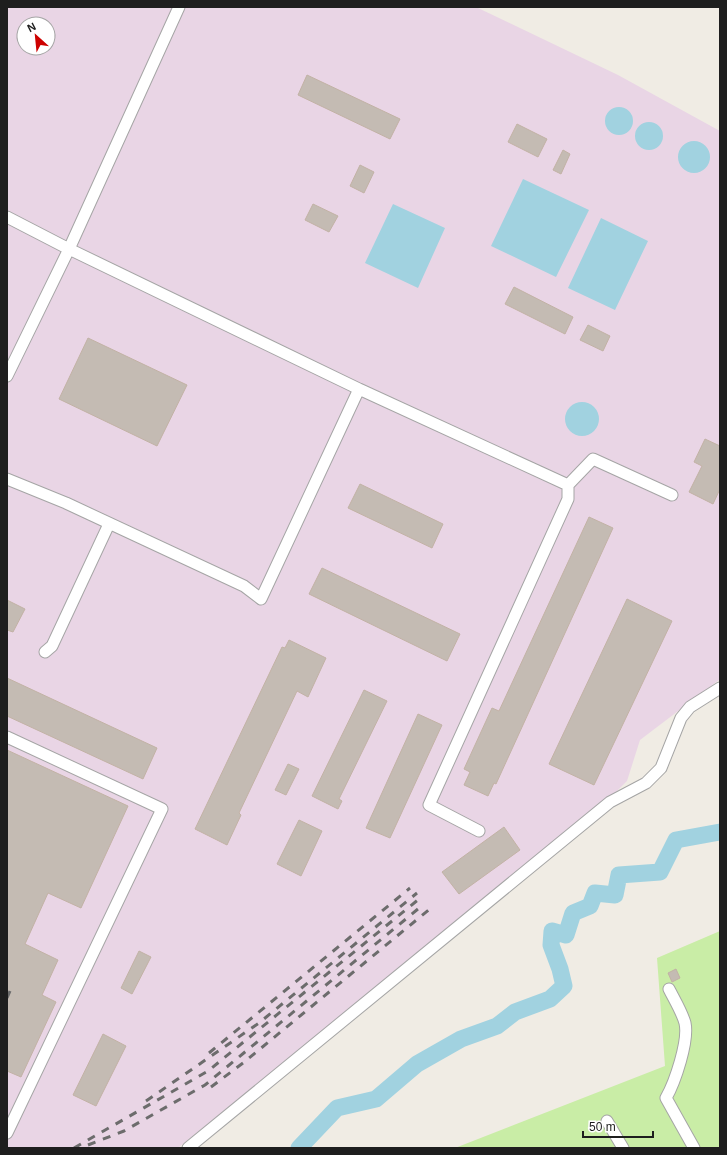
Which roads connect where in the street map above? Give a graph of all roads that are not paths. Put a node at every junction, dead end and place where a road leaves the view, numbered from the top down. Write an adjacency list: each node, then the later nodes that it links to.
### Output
1 (179, 7): 3 (street)
2 (7, 218): 3 (street)
3 (69, 249): 4 (street); 5 (street)
4 (7, 376)
5 (359, 389): 7 (street); 9 (street)
6 (7, 479): 9 (street)
7 (568, 486): 8 (street); 13 (street)
8 (672, 495)
9 (110, 524): 10 (street)
10 (44, 652)
11 (720, 688): 17 (street)
12 (7, 737): 16 (street)
13 (479, 831)
14 (669, 989): 19 (street)
15 (607, 1121): 18 (street)
16 (7, 1133)
17 (188, 1148)
18 (623, 1148)
19 (694, 1148)

